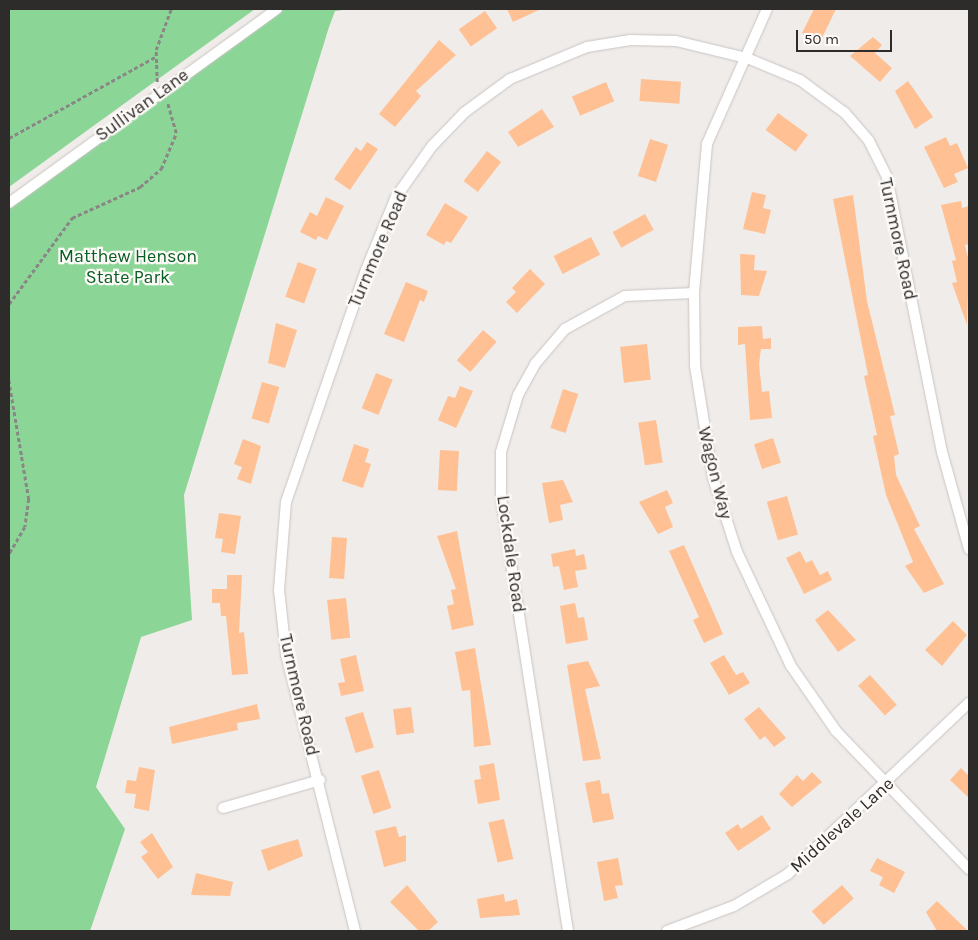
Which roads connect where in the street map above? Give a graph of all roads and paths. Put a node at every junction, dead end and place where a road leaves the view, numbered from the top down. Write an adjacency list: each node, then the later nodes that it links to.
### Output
1 (171, 9): 4 (path)
2 (277, 9): 9 (street, Sullivan Lane)
3 (767, 9): 5 (street, Wagon Way)
4 (155, 57): 6 (path); 8 (path)
5 (746, 58): 10 (street, Wagon Way); 13 (street, Turnmore Road); 16 (street, Turnmore Road)
6 (159, 87)
7 (164, 96): 11 (path)
8 (9, 138)
9 (9, 203)
10 (694, 293): 17 (street, Wagon Way); 21 (street, Lockdale Road)
11 (9, 304)
12 (9, 380): 14 (path)
13 (969, 549)
14 (10, 554)
15 (969, 703): 17 (street, Middlevale Lane)
16 (320, 780): 18 (street); 20 (street, Turnmore Road)
17 (886, 786): 19 (street, Wagon Way); 22 (street, Middlevale Lane)
18 (223, 808)
19 (969, 869)
20 (355, 931)
21 (568, 931)
22 (667, 931)

